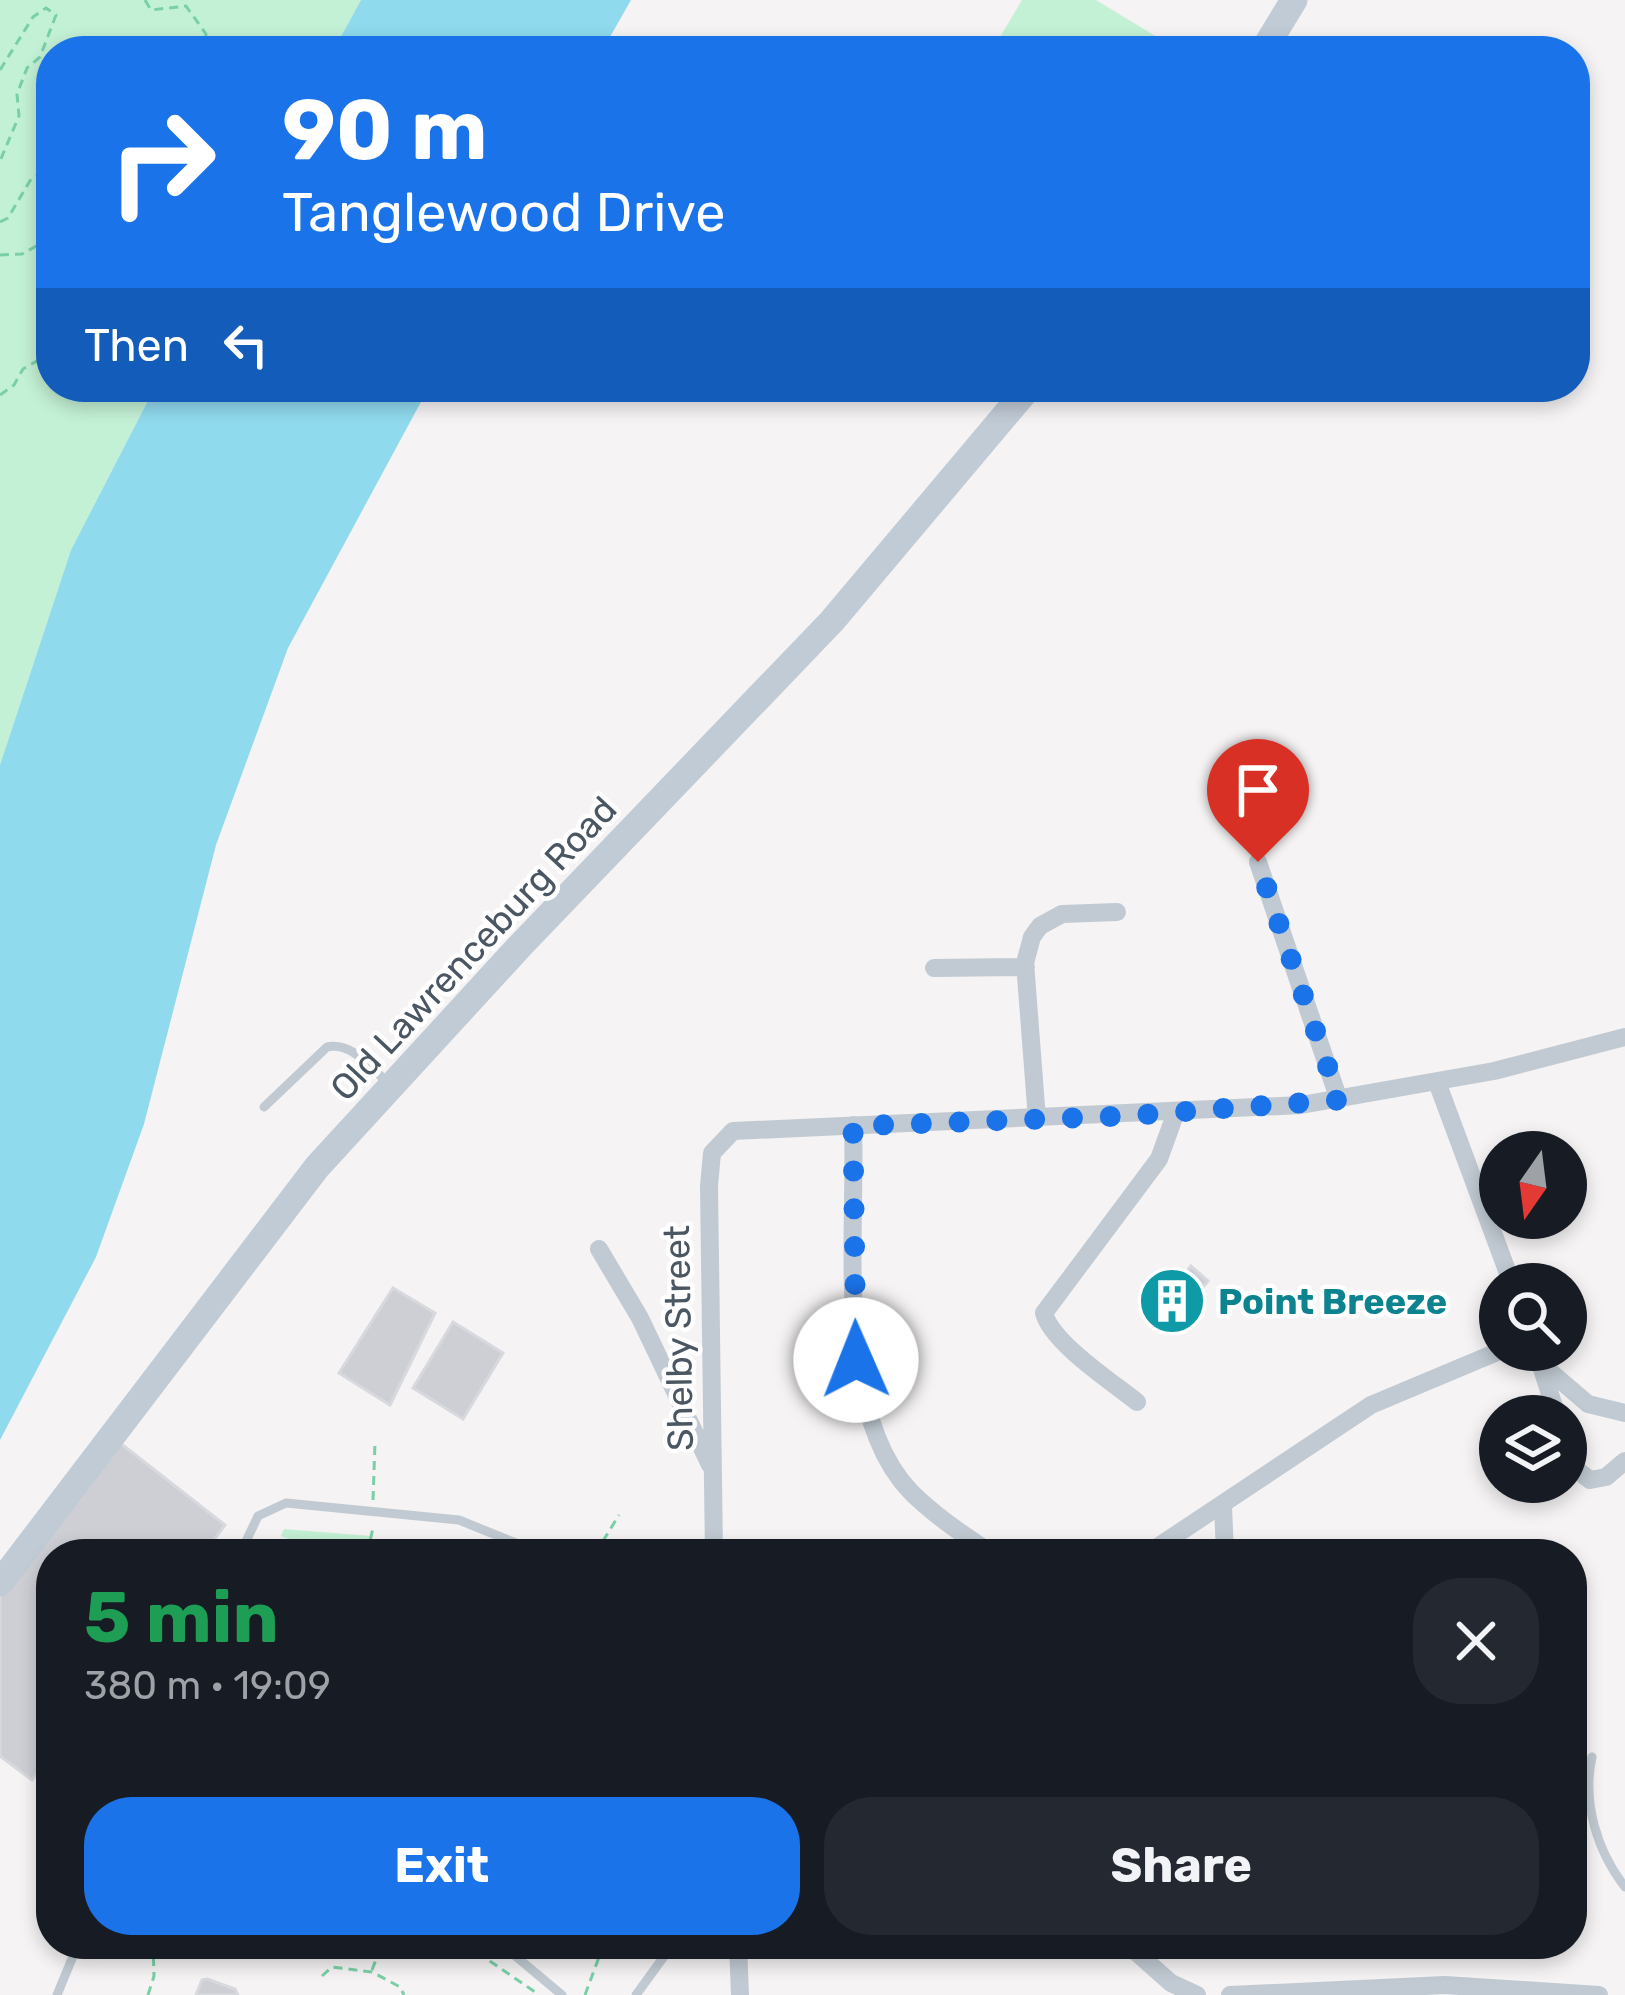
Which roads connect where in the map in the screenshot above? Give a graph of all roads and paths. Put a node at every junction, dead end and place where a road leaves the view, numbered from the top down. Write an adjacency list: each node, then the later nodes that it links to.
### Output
1 (146, 0): 4 (path)
2 (1294, 0): 5 (main road)
3 (48, 36): 7 (path)
4 (206, 36)
5 (1272, 36)
6 (36, 60): 8 (path)
7 (0, 70)
8 (0, 161)
9 (36, 176): 10 (path)
10 (0, 222)
11 (36, 246): 12 (path)
12 (0, 255)
13 (36, 361): 14 (path)
14 (0, 394)
15 (1016, 402): 22 (main road, Old Lawrenceburg Road)
16 (1258, 862): 23 (street)
17 (1117, 912): 19 (street)
18 (934, 968): 19 (street)
19 (1026, 968): 26 (street)
20 (1625, 1037): 21 (street)
21 (1437, 1082): 23 (street); 29 (street)
22 (391, 1086): 24 (lane); 50 (main road, Old Lawrenceburg Road)
23 (1339, 1100): 25 (street)
24 (264, 1107)
25 (1176, 1112): 26 (street); 32 (street)
26 (1037, 1119): 27 (street)
27 (853, 1126): 36 (street, Shelby Street); 47 (street)
28 (599, 1249): 36 (street)
29 (1504, 1263)
30 (1479, 1360): 39 (street)
31 (1554, 1371): 33 (street)
32 (1137, 1402)
33 (1625, 1413)
34 (375, 1442): 38 (path)
35 (1625, 1461): 37 (street)
36 (712, 1469): 46 (street, Shelby Street)
37 (1587, 1478)
38 (373, 1487)
39 (1223, 1505): 48 (street); 49 (street)
40 (619, 1515): 45 (path)
41 (374, 1536): 43 (path)
42 (247, 1539): 44 (lane)
43 (373, 1539)
44 (506, 1539)
45 (604, 1539)
46 (714, 1539)
47 (972, 1539)
48 (1168, 1539)
49 (1224, 1539)
50 (0, 1583)
51 (1592, 1757): 52 (lane)
52 (1625, 1887)
53 (72, 1959): 64 (lane)
54 (153, 1959): 65 (path)
55 (377, 1959): 62 (path)
56 (487, 1959): 67 (path)
57 (519, 1959): 68 (lane)
58 (599, 1959): 69 (path)
59 (662, 1959): 70 (lane)
60 (739, 1959): 71 (street)
61 (1143, 1959): 72 (street)
62 (372, 1972): 63 (path); 66 (path)
63 (322, 1976)
64 (57, 1995)
65 (148, 1995)
66 (404, 1995)
67 (539, 1995)
68 (562, 1995)
69 (585, 1995)
70 (636, 1995)
71 (740, 1995)
72 (1197, 1995)
73 (1230, 1995): 74 (street)
74 (1599, 1995)

